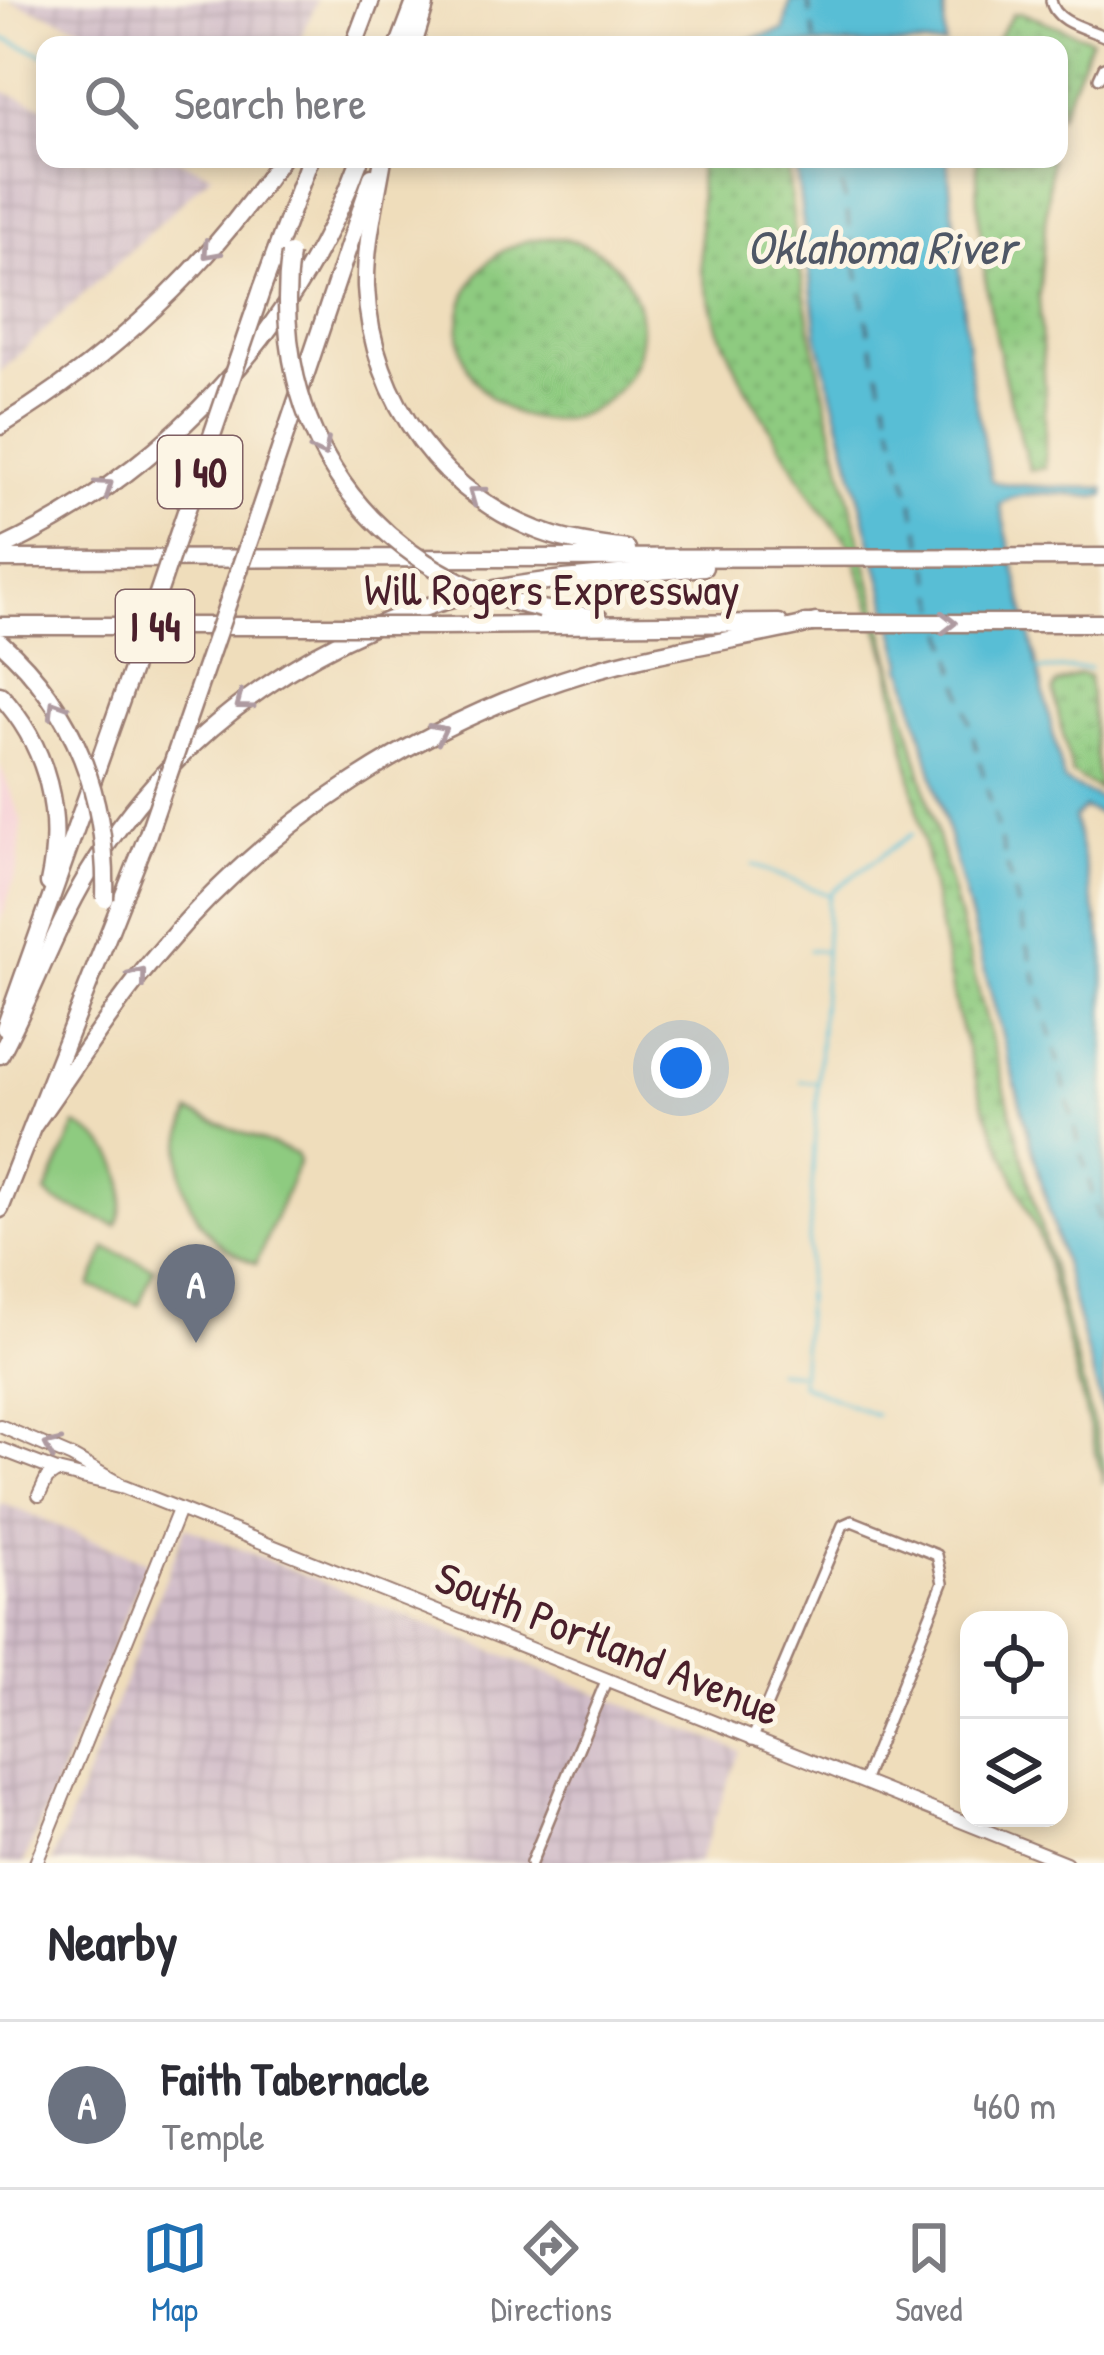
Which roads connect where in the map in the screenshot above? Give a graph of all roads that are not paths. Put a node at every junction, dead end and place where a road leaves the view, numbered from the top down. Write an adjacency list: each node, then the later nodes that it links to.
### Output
1 (371, 0): 5 (highway)
2 (416, 0): 6 (highway)
3 (427, 0): 7 (highway)
4 (1051, 4): 8 (street)
5 (357, 36)
6 (402, 36)
7 (416, 36)
8 (1104, 36)
9 (274, 168): 15 (highway, one-way to 15)
10 (307, 168): 27 (highway, I 40, bridge)
11 (308, 168): 22 (highway, one-way to 22, bridge)
12 (356, 168): 16 (highway, one-way to 12)
13 (377, 168): 28 (highway, I 40, bridge)
14 (379, 168): 17 (highway, one-way to 14)
15 (0, 426)
16 (0, 548)
17 (687, 557): 19 (highway, Will Rogers Expressway / I 44); 20 (highway, Will Rogers Expressway / I 44)
18 (1104, 557): 19 (highway, Will Rogers Expressway / I 44)
19 (776, 558): 30 (highway, one-way to 30)
20 (0, 559)
21 (816, 622): 22 (highway, Will Rogers Expressway / I 44); 23 (highway, Will Rogers Expressway / I 44, one-way to 23); 31 (highway, one-way to 21)
22 (638, 623): 24 (highway, Will Rogers Expressway / I 44, bridge)
23 (1104, 623)
24 (0, 626)
25 (0, 642): 28 (highway, one-way to 25, bridge)
26 (0, 695): 27 (highway)
27 (38, 931): 29 (highway, I 40)
28 (103, 953): 31 (highway, I 40)
29 (0, 1041)
30 (0, 1054)
31 (33, 1126): 32 (highway, I 40)
32 (0, 1208)
33 (0, 1426): 37 (main road, South Portland Avenue, one-way to 33)
34 (0, 1449): 35 (main road, South Portland Avenue)
35 (34, 1463): 36 (main road, South Portland Avenue); 36 (main road)
36 (58, 1471): 37 (main road, South Portland Avenue)
37 (124, 1487): 38 (main road, South Portland Avenue)
38 (179, 1510): 39 (main road, South Portland Avenue); 44 (main road)
39 (606, 1681): 40 (main road, South Portland Avenue); 45 (street)
40 (752, 1740): 41 (main road, South Portland Avenue); 41 (street)
41 (863, 1782): 42 (main road, South Portland Avenue)
42 (960, 1816)
43 (990, 1827): 46 (main road, South Portland Avenue)
44 (37, 1863)
45 (531, 1863)
46 (1066, 1863)

